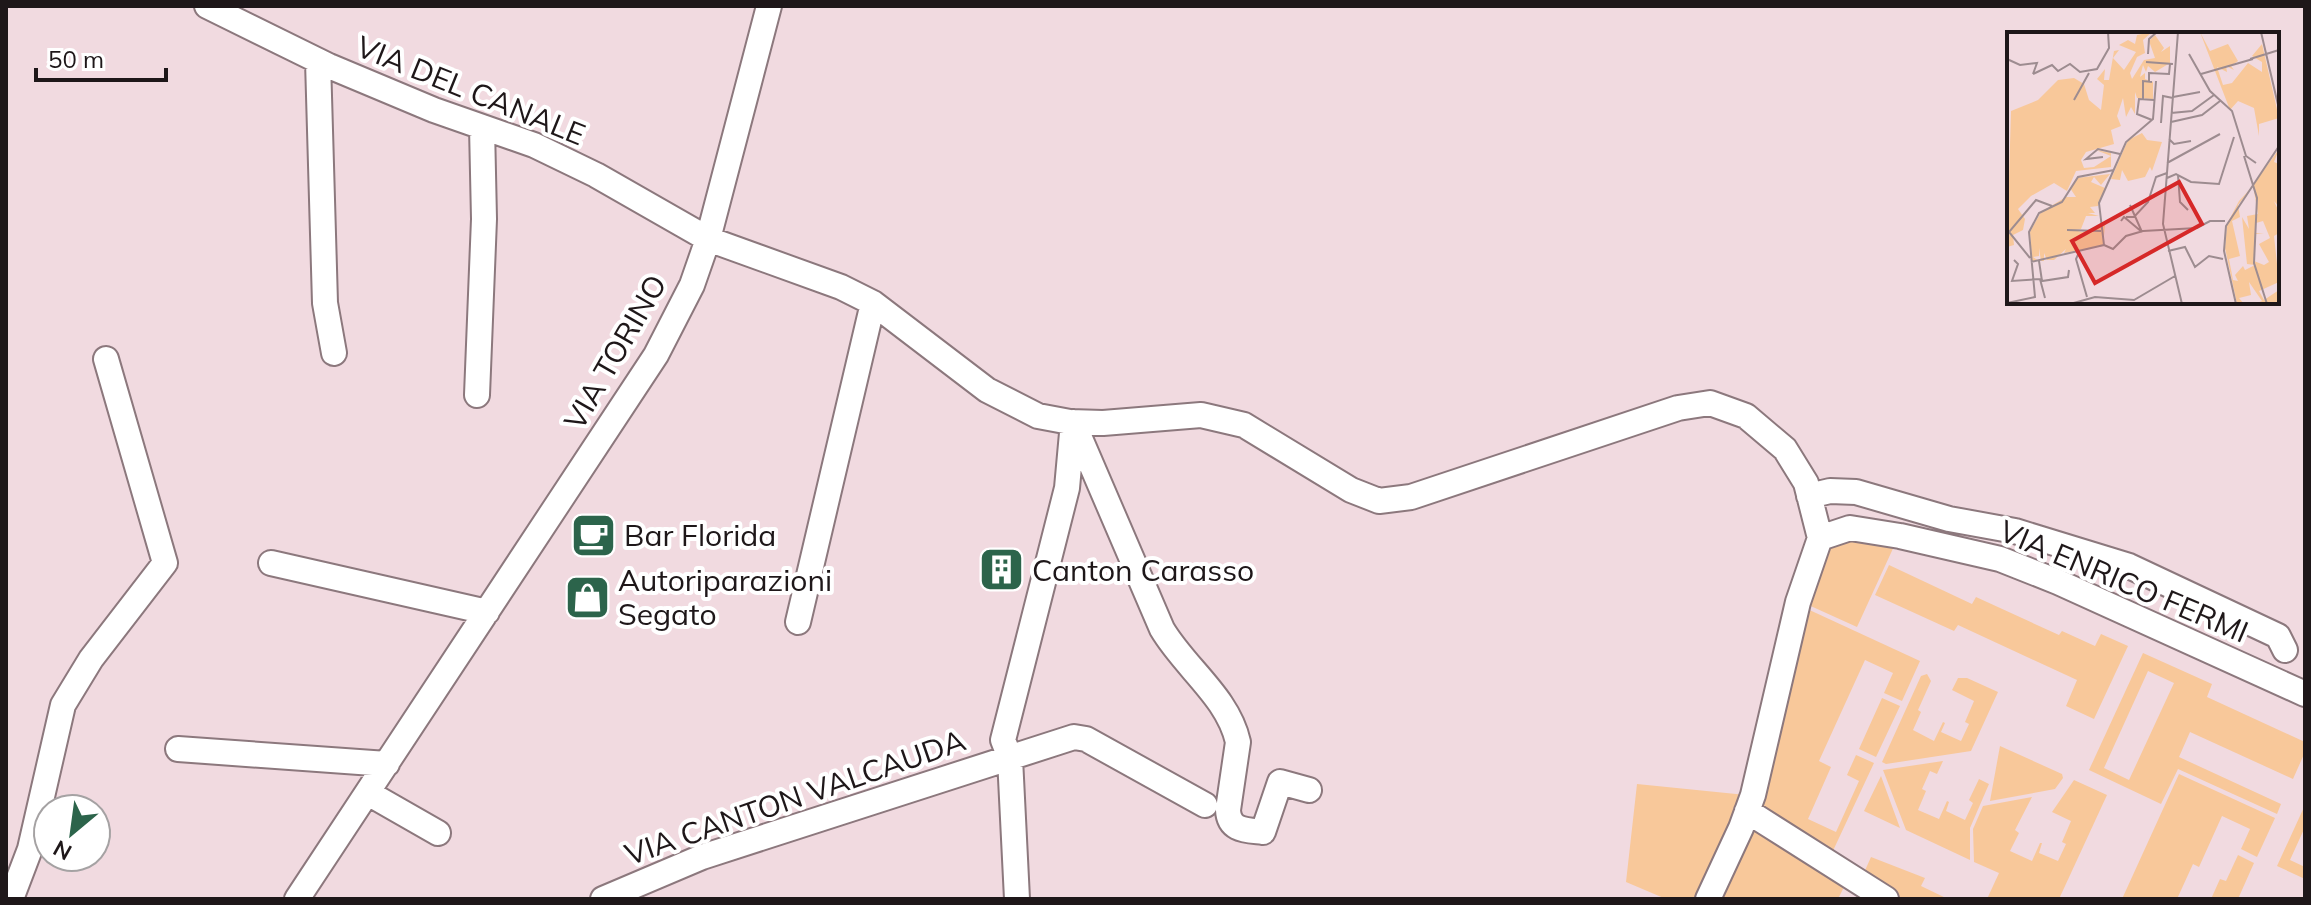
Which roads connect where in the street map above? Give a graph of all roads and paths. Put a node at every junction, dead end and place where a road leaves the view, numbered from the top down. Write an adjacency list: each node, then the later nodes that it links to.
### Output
1 (207, 6): 3 (street, VIA DEL CANALE)
2 (769, 6): 5 (street, VIA TORINO)
3 (318, 61): 4 (street, VIA DEL CANALE); 7 (street)
4 (482, 127): 5 (street, VIA DEL CANALE); 9 (street)
5 (708, 239): 6 (street); 14 (street, VIA TORINO)
6 (873, 303): 10 (street); 15 (street)
7 (334, 353)
8 (106, 359): 27 (street)
9 (477, 395)
10 (1073, 422): 11 (street); 20 (street); 22 (street)
11 (1809, 496): 12 (street); 16 (street)
12 (1820, 538): 17 (street, VIA ENRICO FERMI); 25 (street)
13 (271, 563): 14 (street)
14 (487, 612): 21 (street, VIA TORINO)
15 (798, 622)
16 (2295, 651): 17 (street)
17 (2272, 678): 18 (street, VIA ENRICO FERMI)
18 (2305, 694)
19 (178, 749): 21 (street)
20 (1010, 758): 24 (street, VIA CANTON VALCAUDA); 29 (street, VIA CANTON VALCAUDA); 30 (street, VIA CANTON VALCAUDA)
21 (387, 764): 23 (street, VIA TORINO)
22 (1309, 790)
23 (368, 793): 26 (street); 28 (street, VIA TORINO)
24 (1205, 805)
25 (1747, 811): 31 (street); 32 (street)
26 (438, 833)
27 (11, 899)
28 (297, 899)
29 (603, 899)
30 (1017, 899)
31 (1708, 899)
32 (1886, 899)

